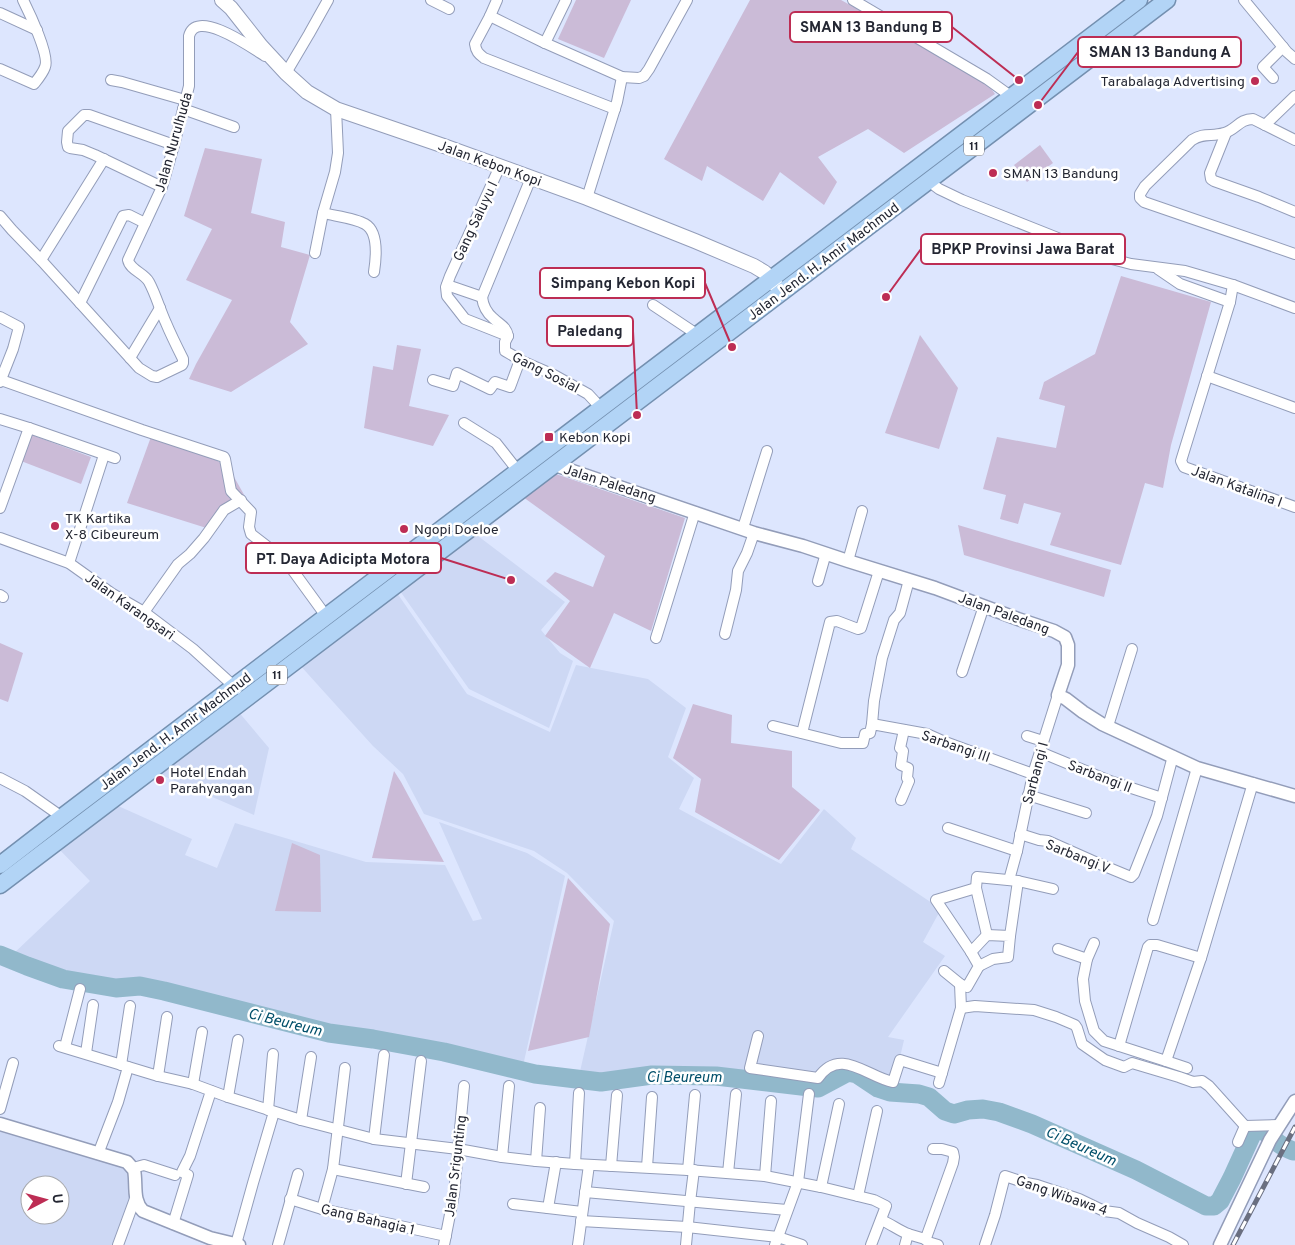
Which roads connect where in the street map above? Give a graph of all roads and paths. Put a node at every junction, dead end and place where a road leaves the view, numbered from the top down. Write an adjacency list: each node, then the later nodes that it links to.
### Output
1 (23, 0): 17 (street)
2 (222, 0): 23 (main road, Jalan Kebon Kopi)
3 (328, 0): 23 (street)
4 (431, 0): 12 (street)
5 (497, 0): 14 (street)
6 (566, 0): 19 (street)
7 (687, 0): 24 (street)
8 (853, 0): 28 (street)
9 (1167, 0): 15 (highway, Jalan Jend. H. Amir Machmud / 11)
10 (1244, 0): 20 (street)
11 (1133, 5): 15 (highway); 16 (highway, Jalan Jend. H. Amir Machmud / 11)
12 (450, 9)
13 (0, 13): 17 (street)
14 (490, 16): 19 (street); 31 (street)
15 (1138, 23): 18 (highway, Jalan Jend. H. Amir Machmud / 11)
16 (1104, 27): 18 (highway); 28 (highway, Jalan Jend. H. Amir Machmud / 11)
17 (37, 30): 22 (street)
18 (1114, 40): 40 (highway, Jalan Jend. H. Amir Machmud / 11)
19 (545, 43): 24 (street)
20 (1283, 47): 21 (street); 25 (street)
21 (1295, 59)
22 (0, 69)
23 (282, 69): 29 (street, Jalan Nurulhuda); 30 (main road, Jalan Kebon Kopi)
24 (622, 77): 31 (street)
25 (1273, 78)
26 (111, 80): 29 (street)
27 (1295, 96): 32 (street)
28 (1012, 97): 54 (highway, Jalan Jend. H. Amir Machmud / 11)
29 (184, 104): 33 (street); 36 (street, Jalan Nurulhuda)
30 (336, 109): 38 (main road, Jalan Kebon Kopi); 44 (street)
31 (615, 109): 42 (street)
32 (1265, 125): 34 (street); 35 (street)
33 (234, 127)
34 (1226, 133): 43 (street); 48 (street)
35 (1295, 140)
36 (174, 144): 37 (street); 41 (street, Jalan Nurulhuda)
37 (104, 159): 41 (street); 49 (street)
38 (500, 166): 39 (main road, Jalan Kebon Kopi); 52 (street, Gang Saluyu I)
39 (531, 178): 42 (main road, Jalan Kebon Kopi); 55 (street)
40 (930, 179): 50 (street); 54 (highway, Jalan Jend. H. Amir Machmud / 11)
41 (162, 187): 46 (street, Jalan Nurulhuda)
42 (587, 198): 54 (main road, Jalan Kebon Kopi)
43 (1295, 212)
44 (323, 213): 47 (street); 51 (street)
45 (0, 216): 49 (street)
46 (145, 223): 57 (street); 59 (street, Jalan Nurulhuda)
47 (315, 253)
48 (1295, 254)
49 (41, 260): 57 (street)
50 (1157, 268): 53 (street); 56 (street)
51 (374, 272)
52 (448, 280): 55 (street); 63 (street, Gang Sosial)
53 (1233, 285): 56 (street); 60 (street)
54 (776, 286): 62 (highway, Jalan Jend. H. Amir Machmud / 11); 77 (highway, Jalan Jend. H. Amir Machmud / 11)
55 (482, 298): 63 (street)
56 (1230, 302): 66 (street)
57 (80, 303): 64 (street)
58 (653, 305): 62 (street)
59 (160, 308): 64 (street); 64 (street)
60 (1295, 308)
61 (0, 317): 68 (street)
62 (698, 334): 69 (highway, Jalan Jend. H. Amir Machmud / 11)
63 (508, 336): 65 (street, Gang Sosial)
64 (130, 358)
65 (520, 360): 67 (street); 69 (street, Gang Sosial)
66 (1207, 376): 70 (street); 80 (street, Jalan Katalina I)
67 (433, 380)
68 (0, 381): 79 (street)
69 (601, 408): 78 (highway, Jalan Jend. H. Amir Machmud / 11)
70 (1295, 408)
71 (0, 419): 73 (street)
72 (464, 423): 78 (street)
73 (28, 428): 75 (street); 81 (street)
74 (767, 451): 84 (street)
75 (104, 455): 76 (street); 88 (street)
76 (115, 458)
77 (555, 465): 83 (street, Jalan Paledang); 101 (highway, Jalan Jend. H. Amir Machmud / 11)
78 (518, 471): 94 (highway, Jalan Jend. H. Amir Machmud / 11)
79 (241, 500): 93 (street); 94 (street)
80 (1295, 507)
81 (0, 508)
82 (862, 511): 87 (street)
83 (695, 512): 84 (street, Jalan Paledang); 96 (street)
84 (749, 530): 86 (street, Jalan Paledang); 95 (street)
85 (0, 538): 88 (street, Jalan Karangsari)
86 (826, 553): 87 (street, Jalan Paledang); 91 (street)
87 (848, 561): 89 (street, Jalan Paledang)
88 (69, 563): 93 (street, Jalan Karangsari)
89 (879, 571): 90 (street, Jalan Paledang); 106 (street)
90 (909, 580): 92 (street, Jalan Paledang); 102 (street)
91 (818, 581)
92 (984, 606): 98 (street); 100 (street, Jalan Paledang)
93 (144, 612): 99 (street, Jalan Karangsari)
94 (326, 616): 99 (highway, Jalan Jend. H. Amir Machmud / 11)
95 (725, 634)
96 (656, 638)
97 (1132, 649): 104 (street)
98 (962, 672)
99 (234, 686): 101 (street, Jalan Karangsari); 120 (highway, Jalan Jend. H. Amir Machmud / 11)
100 (1058, 695): 104 (street); 108 (street, Sarbangi I)
101 (245, 698): 126 (highway, Jalan Jend. H. Amir Machmud / 11)
102 (872, 724): 105 (street, Sarbangi III); 106 (street)
103 (773, 726): 106 (street)
104 (1108, 726): 110 (street)
105 (904, 730): 112 (street, Sarbangi III); 118 (street)
106 (802, 733)
107 (1027, 736): 108 (street)
108 (1043, 741): 109 (street, Sarbangi I)
109 (1040, 752): 112 (street, Sarbangi I); 117 (street, Sarbangi II)
110 (1172, 756): 111 (street); 117 (street)
111 (1197, 768): 114 (street); 129 (street)
112 (1033, 774): 115 (street, Sarbangi I)
113 (0, 778): 120 (street)
114 (1253, 783): 116 (street); 135 (street)
115 (1028, 795): 119 (street); 122 (street, Sarbangi I)
116 (1295, 796)
117 (1162, 798): 122 (street, Sarbangi V)
118 (901, 800)
119 (1086, 813)
120 (62, 817): 124 (highway, Jalan Jend. H. Amir Machmud / 11)
121 (948, 828): 123 (street)
122 (1020, 834): 123 (street, Sarbangi I)
123 (1017, 851): 125 (street, Sarbangi I)
124 (0, 865)
125 (1014, 880): 127 (street); 128 (street); 131 (street, Sarbangi I)
126 (0, 885)
127 (976, 888): 130 (street); 134 (street)
128 (1053, 889)
129 (1153, 920)
130 (987, 935): 131 (street); 134 (street)
131 (1010, 936): 137 (street, Sarbangi I)
132 (1094, 943): 136 (street)
133 (1058, 949): 136 (street)
134 (971, 952): 137 (street)
135 (1201, 958): 148 (street); 153 (street)
136 (1087, 959): 148 (street)
137 (979, 966): 139 (street)
138 (944, 971): 139 (street)
139 (960, 984): 143 (street)
140 (80, 989): 149 (street)
141 (93, 1005): 149 (street)
142 (130, 1006): 156 (street)
143 (961, 1008): 146 (street); 180 (street)
144 (167, 1017): 159 (street)
145 (202, 1032): 160 (street)
146 (758, 1036)
147 (238, 1040): 169 (street)
148 (1119, 1046): 153 (street)
149 (86, 1054): 156 (street)
150 (273, 1054): 176 (street)
151 (384, 1055): 183 (street)
152 (311, 1057): 178 (street)
153 (1166, 1060): 158 (street)
154 (421, 1061): 185 (street)
155 (13, 1063): 175 (street)
156 (125, 1066): 159 (street); 188 (street)
157 (345, 1068): 181 (street)
158 (1187, 1068)
159 (158, 1076): 160 (street)
160 (193, 1084): 163 (street)
161 (464, 1086): 187 (street, Jalan Srigunting)
162 (510, 1086): 189 (street)
163 (212, 1091): 169 (street); 218 (street)
164 (579, 1093): 192 (street)
165 (736, 1094): 199 (street)
166 (809, 1094): 203 (street)
167 (695, 1095): 198 (street)
168 (617, 1096): 194 (street)
169 (228, 1097): 176 (street)
170 (652, 1097): 195 (street)
171 (772, 1101): 202 (street)
172 (1295, 1101): 182 (street)
173 (839, 1104): 206 (street)
174 (540, 1108): 190 (street)
175 (0, 1109)
176 (271, 1111): 178 (street); 225 (street)
177 (877, 1111): 209 (street)
178 (301, 1120): 181 (street)
179 (0, 1124): 188 (street)
180 (1245, 1126): 182 (street); 184 (street)
181 (338, 1130): 183 (street); 197 (street)
182 (1274, 1132): 235 (street)
183 (374, 1139): 185 (street)
184 (1238, 1142)
185 (411, 1144): 187 (street); 204 (street)
186 (933, 1149): 221 (street)
187 (458, 1150): 189 (street); 222 (street, Jalan Srigunting)
188 (98, 1154): 196 (street)
189 (502, 1158): 190 (street)
190 (536, 1161): 191 (street)
191 (556, 1162): 192 (street); 213 (street)
192 (574, 1164): 193 (street)
193 (589, 1164): 194 (street); 207 (street)
194 (611, 1166): 195 (street)
195 (647, 1167): 198 (street)
196 (133, 1168): 201 (street); 208 (street)
197 (333, 1169): 204 (street); 214 (street)
198 (691, 1170): 199 (street); 211 (street)
199 (728, 1173): 202 (street)
200 (298, 1174): 210 (street)
201 (175, 1175)
202 (765, 1176): 203 (street)
203 (798, 1182): 206 (street); 215 (street)
204 (406, 1184): 205 (street)
205 (424, 1187)
206 (821, 1187): 209 (street)
207 (585, 1192): 211 (street); 216 (street)
208 (136, 1196): 218 (street); 224 (street)
209 (858, 1196): 217 (street)
210 (290, 1199): 214 (street, Gang Bahagia 1); 226 (street)
211 (690, 1202): 215 (street); 219 (street)
212 (513, 1204): 213 (street)
213 (548, 1208): 216 (street)
214 (322, 1209): 222 (street, Gang Bahagia 1)
215 (787, 1210): 223 (street)
216 (582, 1217): 219 (street); 227 (street)
217 (881, 1220): 220 (street); 230 (street)
218 (174, 1224): 225 (street)
219 (687, 1227): 223 (street); 228 (street)
220 (908, 1234): 221 (street); 231 (street)
221 (925, 1239): 232 (street)
222 (445, 1240)
223 (777, 1241): 229 (street)
224 (118, 1245)
225 (237, 1245)
226 (278, 1245)
227 (578, 1245)
228 (686, 1245)
229 (802, 1245)
230 (871, 1245)
231 (905, 1245)
232 (938, 1245)
233 (985, 1245): 234 (street, Gang Wibawa 4)
234 (1183, 1245)
235 (1220, 1245)

